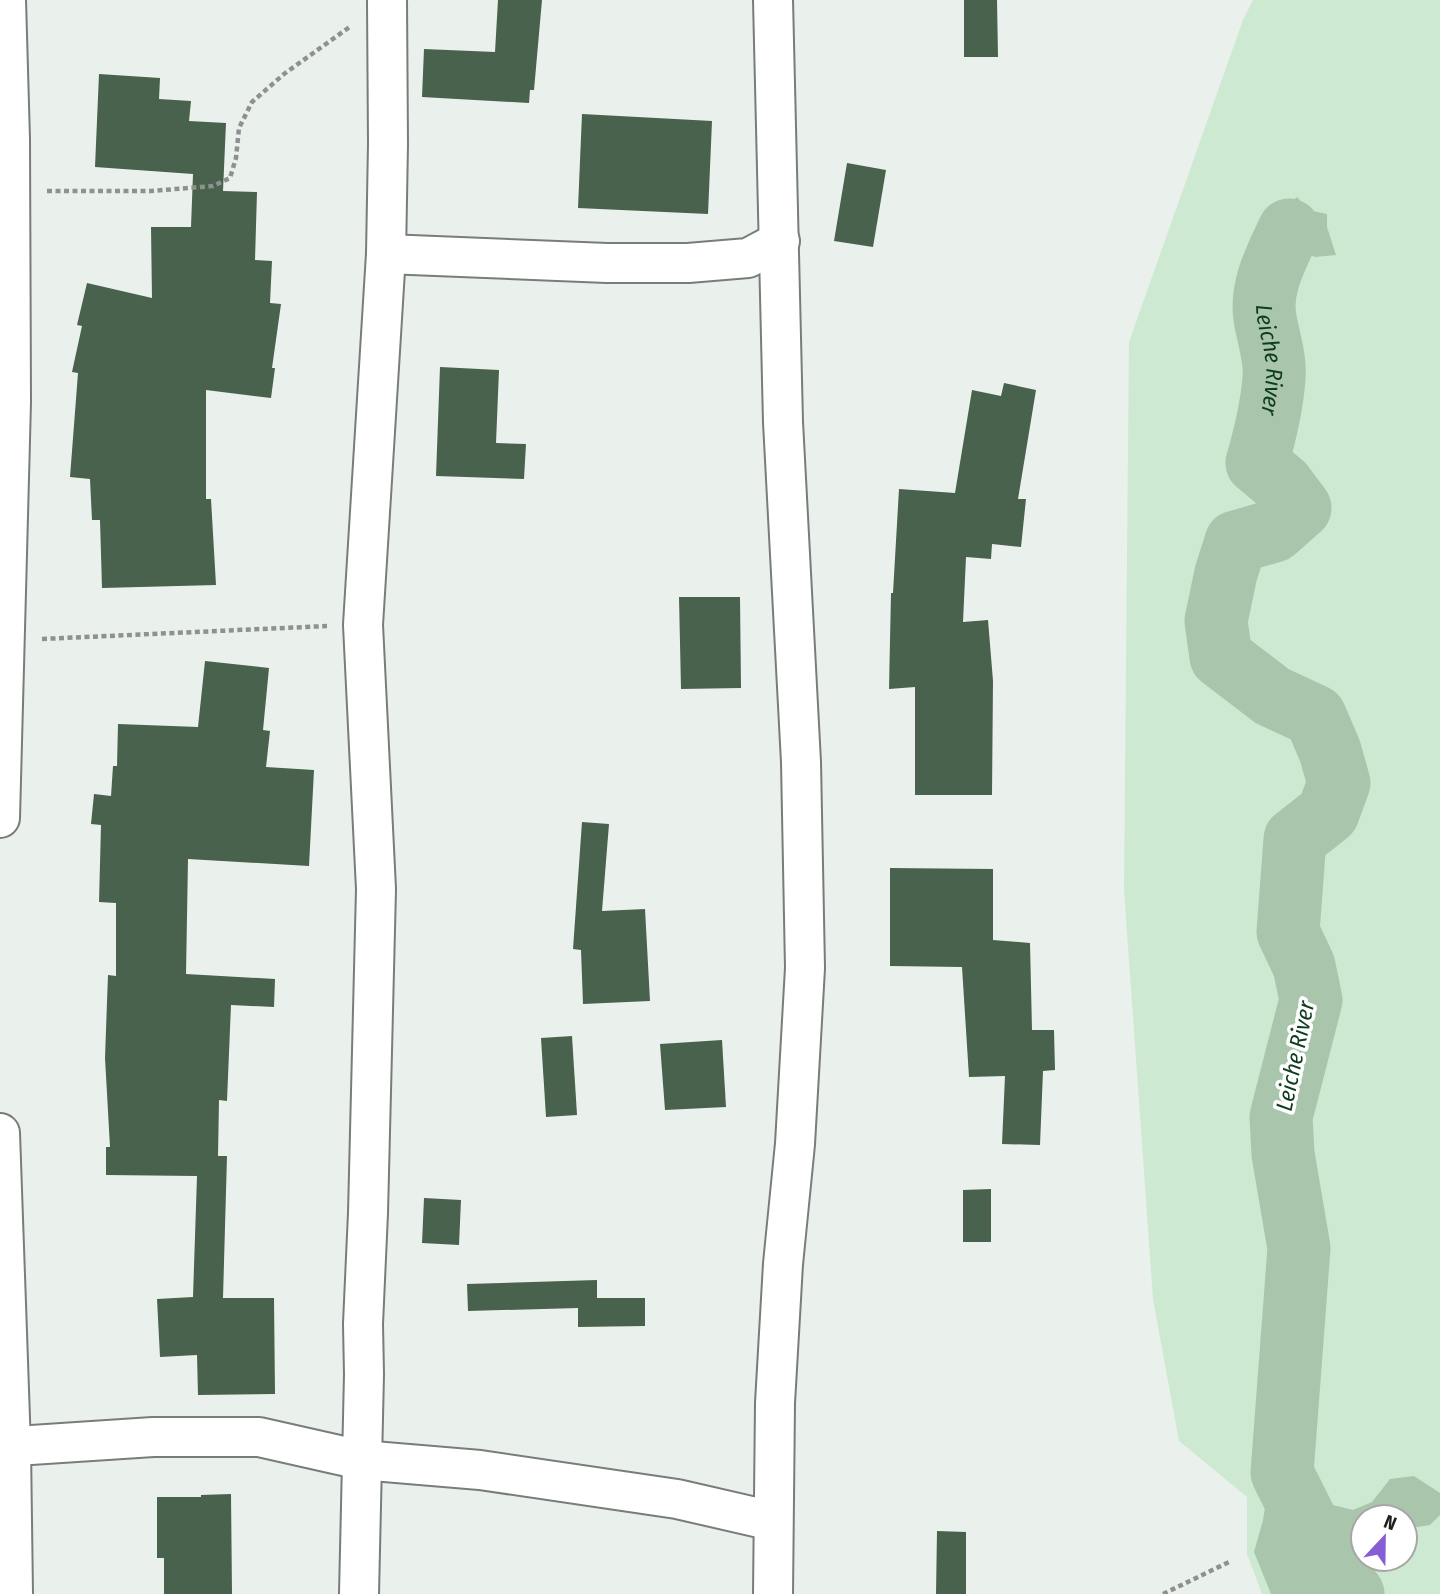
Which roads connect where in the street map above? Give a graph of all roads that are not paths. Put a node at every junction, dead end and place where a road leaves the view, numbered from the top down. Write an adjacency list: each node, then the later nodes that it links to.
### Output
1 (6, 0): 4 (street)
2 (773, 0): 5 (street)
3 (387, 2): 6 (street)
4 (5, 234): 7 (street)
5 (780, 241): 6 (street); 11 (street)
6 (386, 254): 10 (street)
7 (0, 818)
8 (0, 1133): 9 (street)
9 (6, 1447): 10 (street); 12 (street)
10 (361, 1460): 11 (street); 13 (street)
11 (773, 1521): 14 (street)
12 (13, 1594)
13 (359, 1594)
14 (774, 1594)

